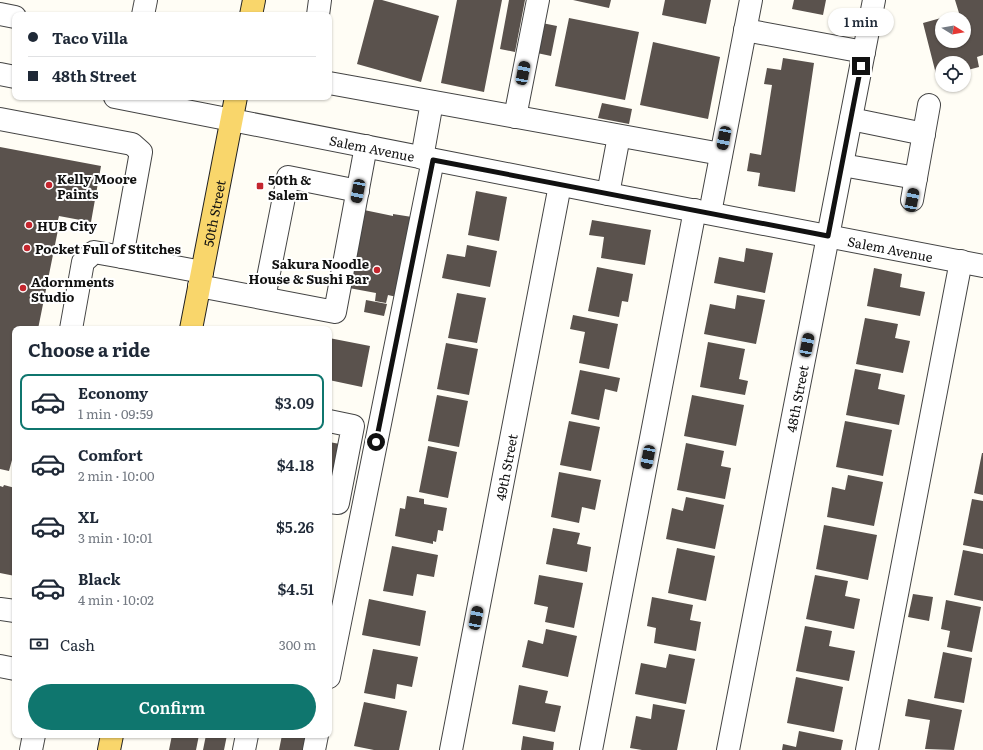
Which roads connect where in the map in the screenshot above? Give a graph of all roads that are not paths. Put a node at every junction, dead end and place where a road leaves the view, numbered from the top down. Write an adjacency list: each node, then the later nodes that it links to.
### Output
1 (146, 0): 7 (street)
2 (254, 0): 8 (main road)
3 (320, 0): 9 (street)
4 (538, 0): 21 (street)
5 (751, 0): 12 (street)
6 (874, 0): 13 (street, 48th Street)
7 (144, 12)
8 (252, 12)
9 (318, 12)
10 (0, 14): 11 (street)
11 (12, 16)
12 (745, 30): 13 (street); 28 (street)
13 (864, 52): 23 (street, 48th Street)
14 (0, 74): 15 (street)
15 (12, 76)
16 (332, 84): 19 (street)
17 (133, 100): 24 (street, Salem Avenue)
18 (235, 100): 24 (main road, 50th Street)
19 (432, 102): 21 (street); 29 (street)
20 (929, 105): 25 (street)
21 (515, 117): 26 (street)
22 (0, 119): 38 (street)
23 (851, 119): 25 (street); 30 (street, 48th Street)
24 (231, 120): 27 (street, Salem Avenue); 41 (main road, 50th Street)
25 (924, 134): 31 (street)
26 (619, 136): 28 (street); 34 (street)
27 (366, 146): 29 (street, Salem Avenue); 33 (street)
28 (721, 154): 36 (street)
29 (428, 159): 32 (street, Salem Avenue); 49 (street)
30 (842, 165): 31 (street); 37 (street, 48th Street)
31 (916, 178): 35 (street)
32 (560, 185): 34 (street, Salem Avenue); 60 (street, 49th Street)
33 (358, 191): 42 (street); 42 (street)
34 (608, 194): 36 (street, Salem Avenue)
35 (912, 200)
36 (702, 212): 37 (street, Salem Avenue); 61 (street)
37 (828, 236): 39 (street, Salem Avenue); 62 (street, 48th Street)
38 (122, 257): 41 (street); 43 (street)
39 (961, 262): 40 (street, Salem Avenue); 63 (street)
40 (983, 266)
41 (200, 279): 42 (street); 44 (main road, 50th Street)
42 (264, 298)
43 (72, 326)
44 (192, 326)
45 (332, 422): 46 (street)
46 (332, 502)
47 (0, 608): 48 (street)
48 (12, 610)
49 (332, 661)
50 (0, 666): 51 (street)
51 (12, 668)
52 (33, 738): 56 (street)
53 (111, 738): 57 (main road)
54 (246, 738): 58 (street)
55 (316, 738): 59 (street)
56 (31, 750)
57 (109, 750)
58 (244, 750)
59 (314, 750)
60 (451, 750)
61 (591, 750)
62 (728, 750)
63 (867, 750)

